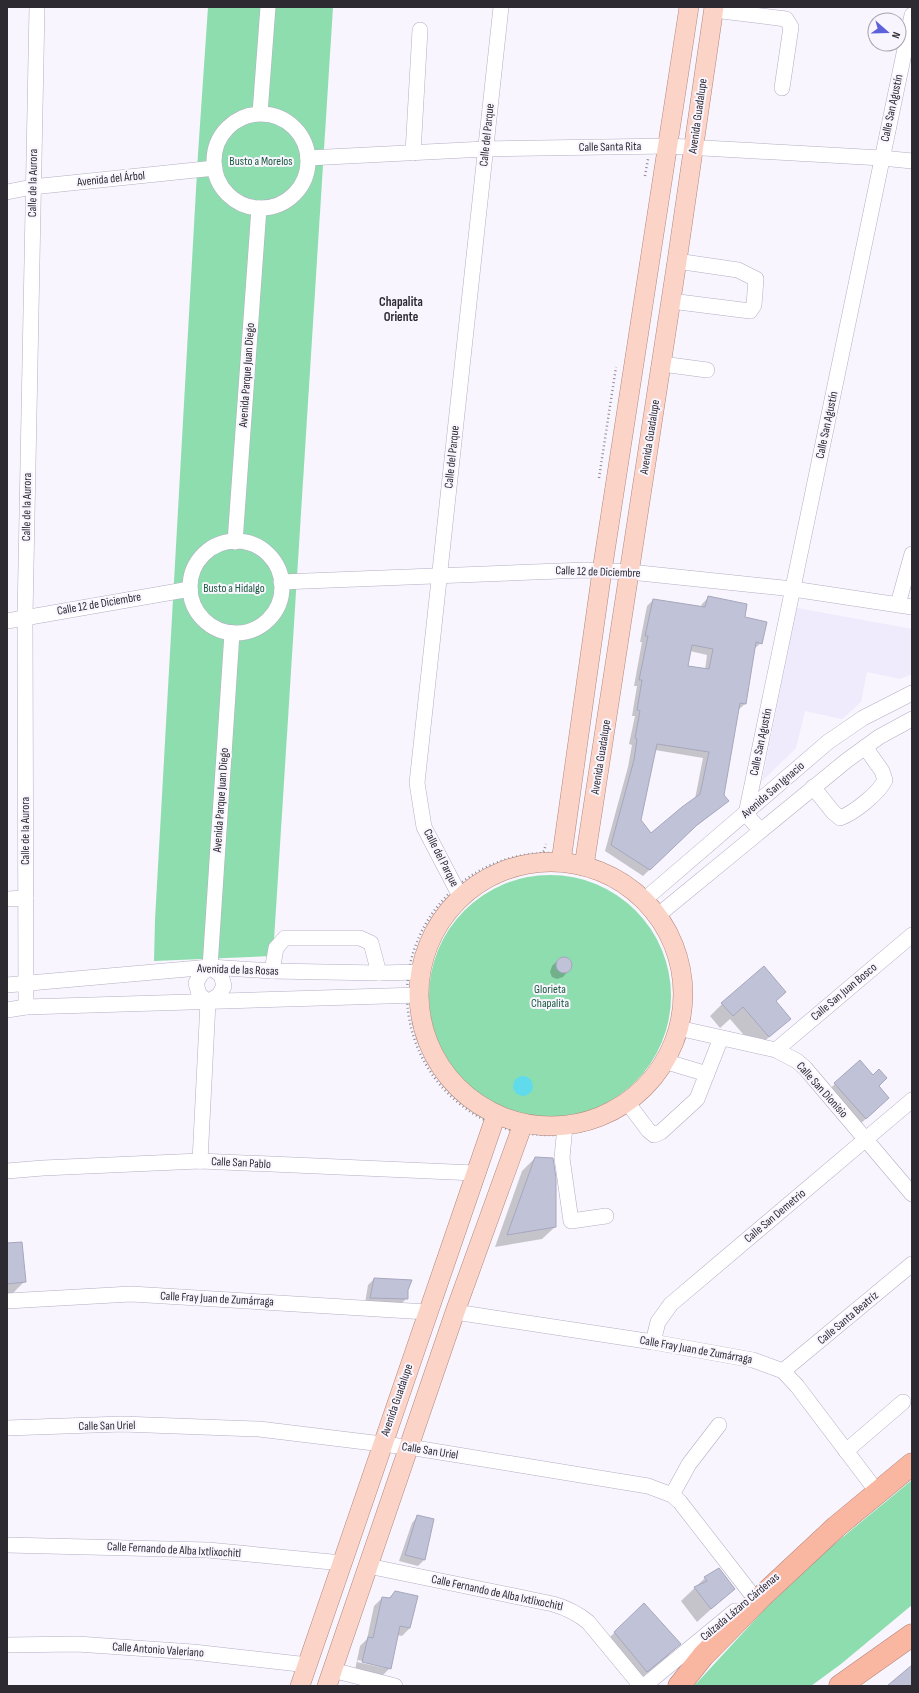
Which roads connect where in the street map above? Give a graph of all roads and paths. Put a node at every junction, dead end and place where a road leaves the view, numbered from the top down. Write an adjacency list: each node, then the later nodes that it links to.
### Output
1 (36, 7): 18 (street, Calle de la Aurora)
2 (268, 7): 9 (street)
3 (501, 7): 12 (street, Calle del Parque)
4 (689, 7): 10 (main road, Avenida Guadalupe)
5 (714, 8): 8 (street); 11 (main road, Avenida Guadalupe)
6 (912, 15): 15 (street, Calle San Agustín)
7 (420, 30): 13 (street)
8 (782, 88)
9 (260, 113): 14 (street); 17 (street)
10 (668, 146): 11 (street, Calle Santa Rita); 12 (street, Calle Santa Rita); 27 (main road, Avenida Guadalupe)
11 (694, 147): 15 (street, Calle Santa Rita); 21 (main road, Avenida Guadalupe)
12 (485, 149): 13 (street, Calle Santa Rita); 29 (street, Calle del Parque)
13 (413, 153): 14 (street, Calle Santa Rita)
14 (308, 158): 20 (street)
15 (882, 158): 16 (street, Calle Santa Rita); 32 (street, Calle San Agustín)
16 (912, 161)
17 (215, 168): 18 (street, Avenida del Árbol); 20 (street)
18 (32, 187): 19 (street, Avenida del Árbol); 34 (street, Calle de la Aurora)
19 (7, 192)
20 (259, 208): 25 (street, Avenida Parque Juan Diego)
21 (677, 262): 22 (main road, Avenida Guadalupe); 22 (street)
22 (671, 301): 23 (main road, Avenida Guadalupe)
23 (662, 364): 24 (street); 28 (main road, Avenida Guadalupe)
24 (707, 370)
25 (235, 542): 30 (street); 31 (street)
26 (912, 554): 33 (street)
27 (602, 571): 28 (street, Calle 12 de Diciembre); 29 (street, Calle 12 de Diciembre); 43 (main road, Avenida Guadalupe)
28 (630, 572): 32 (street, Calle 12 de Diciembre); 44 (main road, Avenida Guadalupe)
29 (440, 575): 30 (street, Calle 12 de Diciembre); 46 (street, Calle del Parque)
30 (281, 582): 36 (street)
31 (190, 589): 34 (street, Calle 12 de Diciembre); 36 (street)
32 (793, 589): 33 (street, Calle 12 de Diciembre); 41 (street, Calle San Agustín)
33 (905, 605)
34 (25, 617): 35 (street, Calle 12 de Diciembre); 45 (street, Calle de la Aurora)
35 (7, 620)
36 (232, 633): 51 (street, Avenida Parque Juan Diego)
37 (910, 698): 41 (street, Avenida San Ignacio)
38 (912, 719): 39 (street, Avenida San Ignacio)
39 (865, 747): 40 (street, Avenida San Ignacio); 40 (street)
40 (812, 787): 42 (street, Avenida San Ignacio)
41 (746, 814): 42 (street); 48 (street, Avenida San Ignacio)
42 (760, 830): 49 (street, Avenida San Ignacio)
43 (562, 859): 44 (main road); 44 (path); 44 (path); 46 (main road)
44 (584, 863): 48 (main road)
45 (26, 898): 47 (street); 55 (street, Calle de la Aurora)
46 (461, 898): 53 (main road)
47 (7, 899)
48 (644, 900): 49 (main road)
49 (658, 916): 61 (main road)
50 (912, 935): 63 (street, Calle San Juan Bosco)
51 (210, 967): 52 (street, Avenida de las Rosas); 55 (street, Avenida de las Rosas); 58 (street); 58 (street)
52 (272, 971): 54 (street, Avenida de las Rosas); 54 (street)
53 (421, 972): 54 (street, Avenida de las Rosas); 57 (main road)
54 (379, 973)
55 (26, 983): 56 (street, Avenida de las Rosas); 59 (street, Calle de la Aurora)
56 (7, 985)
57 (419, 995): 58 (street); 68 (main road)
58 (208, 1002): 59 (street); 72 (street)
59 (26, 1007): 60 (street)
60 (7, 1010)
61 (678, 1028): 62 (street, Calle San Dionisio); 64 (main road)
62 (721, 1038): 63 (street, Calle San Dionisio); 65 (street)
63 (776, 1050): 71 (street, Calle San Dionisio)
64 (664, 1061): 65 (street); 67 (main road)
65 (706, 1074): 67 (street)
66 (912, 1100): 71 (street, Calle San Demetrio)
67 (627, 1102): 70 (main road)
68 (496, 1115): 69 (main road); 74 (main road, Avenida Guadalupe)
69 (523, 1124): 70 (main road); 80 (main road)
70 (565, 1126): 76 (street)
71 (866, 1139): 75 (street, Calle San Dionisio); 81 (street, Calle San Demetrio)
72 (200, 1161): 73 (street, Calle San Pablo); 74 (street, Calle San Pablo)
73 (7, 1171)
74 (475, 1173): 79 (main road, Avenida Guadalupe)
75 (912, 1194)
76 (606, 1216)
77 (912, 1264): 82 (street, Calle Santa Beatríz)
78 (7, 1301): 79 (street, Calle Fray Juan de Zumárraga)
79 (427, 1312): 86 (main road, Avenida Guadalupe)
80 (455, 1312): 81 (street, Calle Fray Juan de Zumárraga); 87 (main road)
81 (653, 1342): 82 (street, Calle Fray Juan de Zumárraga)
82 (783, 1371): 88 (street, Calle Fray Juan de Zumárraga)
83 (903, 1402): 88 (street)
84 (718, 1425): 91 (street)
85 (7, 1428): 86 (street, Calle San Uriel)
86 (382, 1444): 87 (street, Calle San Uriel); 94 (main road, Avenida Guadalupe)
87 (409, 1447): 91 (street, Calle San Uriel); 95 (main road)
88 (846, 1451): 90 (street, Calle Fray Juan de Zumárraga)
89 (912, 1464): 90 (highway, Calzada Lázaro Cárdenas)
90 (878, 1493): 92 (highway, Calzada Lázaro Cárdenas)
91 (672, 1495): 96 (street, Calle San Uriel)
92 (836, 1527): 96 (street, Calzada Lázaro Cárdenas); 104 (highway, Calzada Lázaro Cárdenas)
93 (7, 1545): 94 (street, Calle Fernando de Alba Ixtlixochitl)
94 (342, 1563): 99 (main road, Avenida Guadalupe)
95 (368, 1566): 100 (main road); 103 (street, Calle Fernando de Alba Ixtlixochitl)
96 (753, 1596): 103 (street, Calzada Lázaro Cárdenas)
97 (912, 1636): 105 (highway); 106 (street)
98 (7, 1645): 99 (street, Calle Antonio Valeriano)
99 (308, 1665): 101 (main road, Avenida Guadalupe)
100 (329, 1678): 102 (street)
101 (300, 1686)
102 (395, 1686)
103 (642, 1686)
104 (679, 1686)
105 (840, 1686)
106 (851, 1686)

